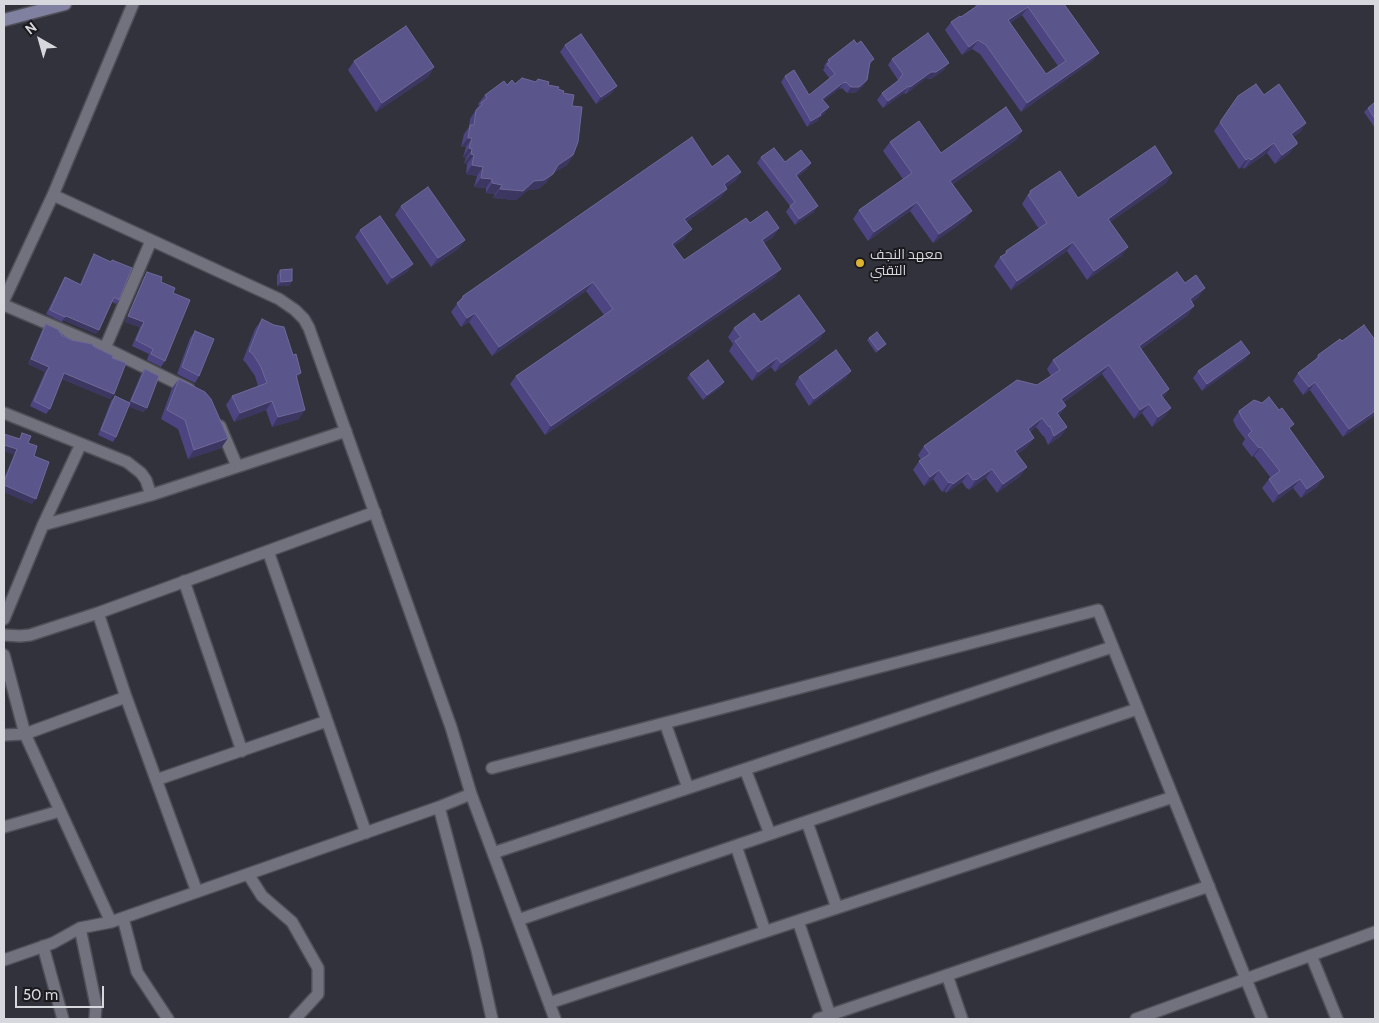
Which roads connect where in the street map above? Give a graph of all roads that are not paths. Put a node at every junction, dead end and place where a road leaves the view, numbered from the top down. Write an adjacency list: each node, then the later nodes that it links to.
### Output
1 (65, 4): 3 (main road)
2 (133, 4): 4 (street)
3 (4, 20)
4 (52, 195): 5 (street); 6 (street)
5 (151, 241): 8 (street); 12 (street)
6 (4, 300)
7 (4, 305): 8 (street)
8 (106, 348): 9 (street)
9 (202, 395)
10 (4, 413): 13 (street)
11 (214, 413): 14 (street)
12 (346, 431): 14 (street); 16 (street)
13 (81, 444): 15 (street); 17 (street)
14 (237, 466): 15 (street)
15 (151, 495): 17 (street)
16 (374, 512): 18 (street); 36 (street)
17 (43, 525): 21 (street)
18 (268, 551): 19 (street); 27 (street)
19 (184, 581): 20 (street); 31 (street)
20 (98, 613): 22 (street); 25 (street)
21 (4, 619)
22 (4, 635)
23 (1112, 647): 26 (street); 28 (street); 33 (street)
24 (4, 655): 29 (street)
25 (126, 697): 29 (street); 34 (street)
26 (1137, 709): 37 (street); 40 (street)
27 (327, 721): 31 (street); 42 (street)
28 (665, 723): 32 (street); 35 (street)
29 (25, 734): 30 (street); 39 (street)
30 (4, 735)
31 (242, 751): 34 (street)
32 (492, 768)
33 (745, 769): 35 (street); 43 (street)
34 (156, 780): 48 (street)
35 (688, 788): 45 (street)
36 (471, 794): 38 (street); 45 (street)
37 (1173, 797): 47 (street); 49 (street)
38 (439, 807): 42 (street); 68 (street)
39 (60, 811): 41 (street); 53 (street)
40 (807, 822): 43 (street); 49 (street)
41 (4, 827)
42 (366, 833): 46 (street)
43 (770, 834): 44 (street)
44 (736, 846): 51 (street); 55 (street)
45 (493, 853): 51 (street)
46 (248, 874): 48 (street); 67 (street)
47 (1209, 886): 60 (street); 61 (street)
48 (196, 892): 50 (street)
49 (837, 908): 52 (street)
50 (123, 918): 53 (street); 66 (street)
51 (518, 920): 62 (street)
52 (798, 920): 55 (street); 63 (street)
53 (111, 922): 54 (street)
54 (80, 928): 57 (street); 65 (street)
55 (765, 931): 62 (street)
56 (1375, 932): 58 (street)
57 (43, 946): 59 (street); 64 (street)
58 (1311, 955): 61 (street); 74 (street)
59 (4, 960)
60 (947, 975): 63 (street); 71 (street)
61 (1246, 979): 72 (street); 73 (street)
62 (549, 1003): 69 (street)
63 (830, 1015): 70 (street)
64 (63, 1019)
65 (95, 1019)
66 (168, 1019)
67 (295, 1019)
68 (492, 1019)
69 (555, 1019)
70 (818, 1019)
71 (962, 1019)
72 (1136, 1019)
73 (1262, 1019)
74 (1337, 1019)

